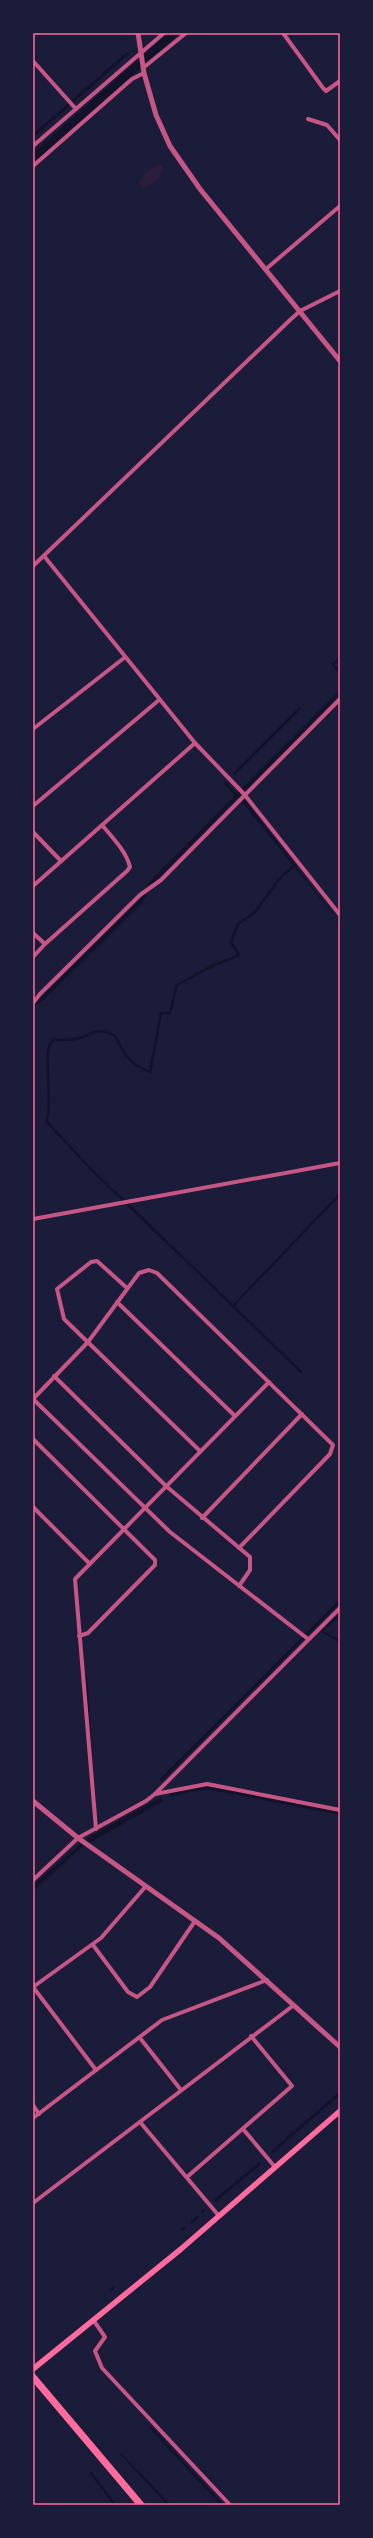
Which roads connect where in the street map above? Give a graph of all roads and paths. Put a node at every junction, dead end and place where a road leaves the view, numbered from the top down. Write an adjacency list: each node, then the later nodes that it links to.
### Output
1 (138, 33): 5 (street)
2 (164, 33): 5 (street)
3 (186, 33): 7 (street)
4 (283, 33): 8 (street)
5 (141, 52): 7 (street); 9 (street)
6 (33, 61): 9 (street)
7 (144, 69): 13 (street); 15 (street)
8 (340, 81)
9 (76, 109): 12 (street)
10 (308, 119): 11 (street)
11 (340, 140)
12 (33, 146)
13 (33, 166)
14 (340, 206): 15 (street)
15 (266, 269): 17 (street)
16 (340, 291): 17 (street)
17 (300, 311): 18 (street); 19 (street)
18 (340, 361)
19 (44, 556): 20 (street); 21 (street)
20 (33, 566)
21 (124, 658): 23 (street); 24 (street)
22 (340, 699): 26 (street)
23 (159, 700): 25 (street); 27 (street)
24 (33, 729)
25 (195, 743): 26 (street); 28 (street)
26 (244, 795): 32 (street); 36 (street)
27 (33, 806)
28 (102, 825): 30 (street); 34 (street)
29 (33, 832): 30 (street)
30 (61, 861): 31 (street)
31 (33, 886)
32 (340, 915)
33 (33, 933): 34 (street)
34 (46, 944): 35 (street)
35 (33, 957)
36 (33, 1003)
37 (340, 1163): 38 (street)
38 (33, 1218)
39 (127, 1288): 40 (street); 41 (street); 43 (street)
40 (117, 1302): 41 (street); 46 (street)
41 (88, 1342): 42 (street); 48 (street)
42 (54, 1376): 44 (street); 49 (street)
43 (269, 1382): 45 (street); 46 (street)
44 (33, 1399): 50 (street)
45 (302, 1414): 52 (street); 54 (street)
46 (234, 1416): 48 (street)
47 (33, 1439): 53 (street)
48 (200, 1451): 49 (street)
49 (166, 1486): 50 (street); 52 (street)
50 (145, 1507): 53 (street); 56 (street)
51 (33, 1508): 55 (street)
52 (202, 1518): 54 (street)
53 (124, 1528): 55 (street); 58 (street)
54 (239, 1548): 56 (street)
55 (90, 1563): 58 (street)
56 (238, 1586): 59 (street)
57 (340, 1608): 59 (street)
58 (79, 1636): 63 (street)
59 (308, 1639): 60 (street)
60 (155, 1794): 62 (street); 63 (street)
61 (33, 1801): 64 (street)
62 (340, 1810)
63 (96, 1829): 64 (street)
64 (78, 1838): 65 (street); 66 (street)
65 (33, 1880)
66 (146, 1886): 67 (street); 68 (street)
67 (195, 1921): 68 (street); 69 (street)
68 (93, 1945): 70 (street)
69 (267, 1980): 71 (street); 73 (street)
70 (33, 1987): 75 (street)
71 (294, 2005): 72 (street); 74 (street)
72 (251, 2036): 76 (street); 82 (street)
73 (140, 2038): 75 (street); 76 (street)
74 (340, 2047)
75 (96, 2070): 79 (street)
76 (181, 2090): 81 (street)
77 (33, 2105): 79 (street)
78 (340, 2111): 83 (main road)
79 (39, 2114): 80 (street)
80 (33, 2118)
81 (140, 2122): 84 (street); 85 (street)
82 (243, 2129): 83 (street); 84 (street)
83 (275, 2167): 86 (main road)
84 (187, 2177): 86 (street)
85 (33, 2203)
86 (219, 2216): 87 (main road)
87 (94, 2321): 88 (main road); 91 (street)
88 (33, 2369)
89 (33, 2377): 90 (highway)
90 (141, 2505)
91 (230, 2505)

